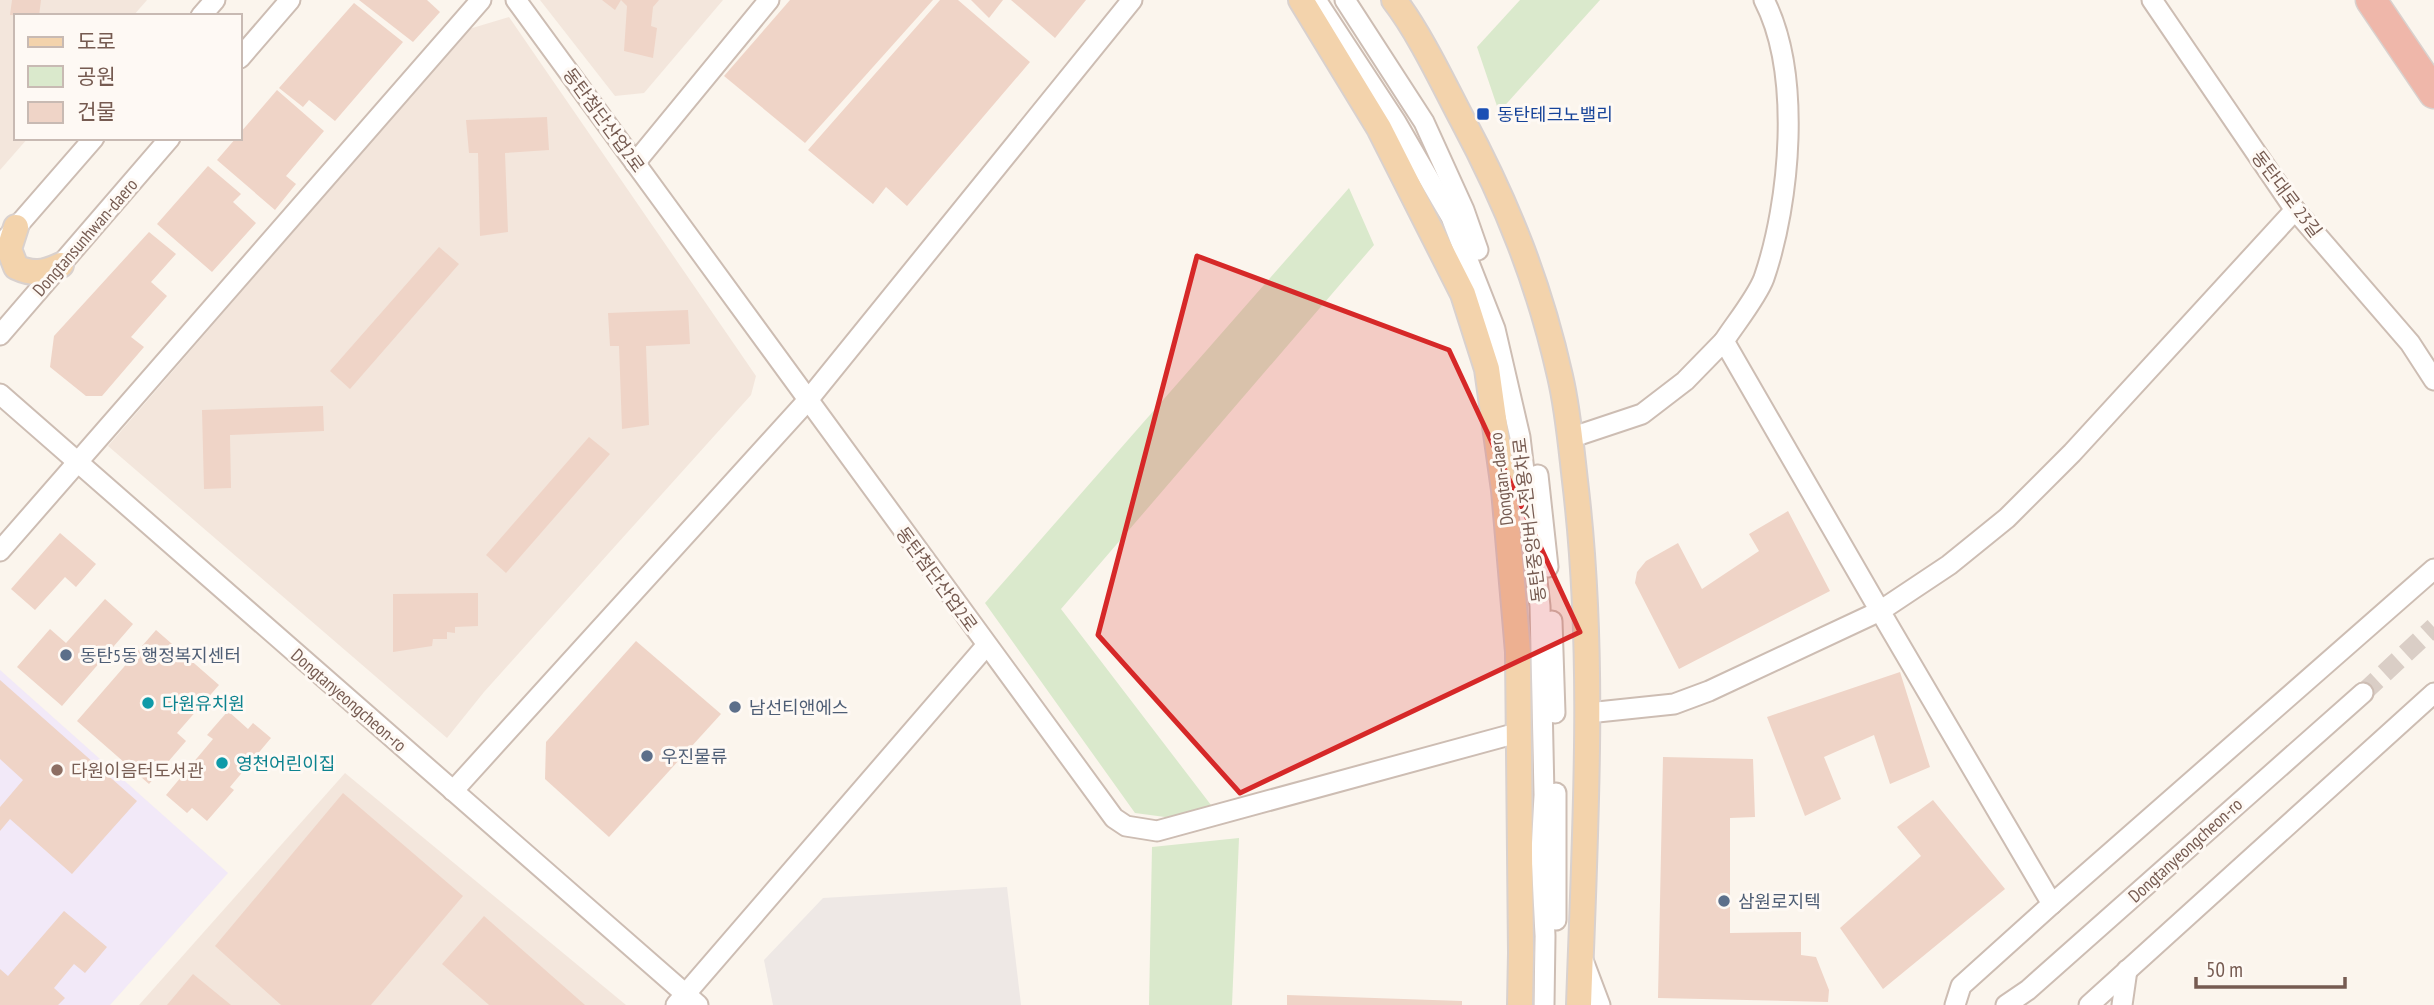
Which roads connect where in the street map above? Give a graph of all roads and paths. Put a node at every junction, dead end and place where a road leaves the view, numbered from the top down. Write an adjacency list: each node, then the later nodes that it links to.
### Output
1 (215, 0): 14 (street)
2 (290, 0): 15 (street)
3 (481, 0): 30 (street)
4 (516, 0): 19 (street, 동탄첨단산업2로)
5 (769, 0): 19 (street)
6 (1132, 0): 28 (street)
7 (1301, 0): 38 (main road, Dongtan-daero)
8 (1316, 0): 45 (street, 동탄중앙버스전용차로)
9 (1345, 0): 46 (street)
10 (1394, 0): 29 (main road)
11 (1764, 0): 25 (street)
12 (2152, 0): 20 (street, 동탄대로 23길)
13 (2371, 0): 16 (highway)
14 (203, 14)
15 (242, 56)
16 (2434, 93)
17 (92, 140): 21 (street)
18 (168, 140): 23 (street, Dongtansunhwan-daero)
19 (635, 163): 28 (street, 동탄첨단산업2로)
20 (2295, 210): 26 (street, 동탄대로 23길); 33 (street)
21 (16, 227): 22 (street); 23 (main road)
22 (0, 246)
23 (61, 265): 24 (street, Dongtansunhwan-daero)
24 (0, 335)
25 (1724, 341): 29 (street); 33 (street)
26 (2434, 380)
27 (0, 394): 30 (street, Dongtanyeongcheon-ro)
28 (808, 400): 34 (street, 동탄첨단산업2로); 39 (street)
29 (1570, 438): 37 (main road)
30 (77, 461): 31 (street); 39 (street, Dongtanyeongcheon-ro)
31 (0, 551)
32 (2434, 569): 40 (street)
33 (1880, 611): 37 (street); 40 (street)
34 (986, 646): 38 (street, 동탄첨단산업2로); 43 (street)
35 (2363, 693): 50 (street, Dongtanyeongcheon-ro)
36 (2434, 693): 42 (street)
37 (1588, 713): 41 (main road)
38 (1517, 733): 44 (main road, Dongtan-daero)
39 (453, 791): 43 (street, Dongtanyeongcheon-ro)
40 (2052, 904): 49 (street)
41 (1581, 955): 47 (main road); 48 (street)
42 (2127, 970): 51 (street); 52 (street)
43 (683, 1002)
44 (1520, 1005)
45 (1544, 1005)
46 (1555, 1005)
47 (1580, 1005)
48 (1600, 1005)
49 (1955, 1005)
50 (2006, 1005)
51 (2089, 1005)
52 (2122, 1005)

